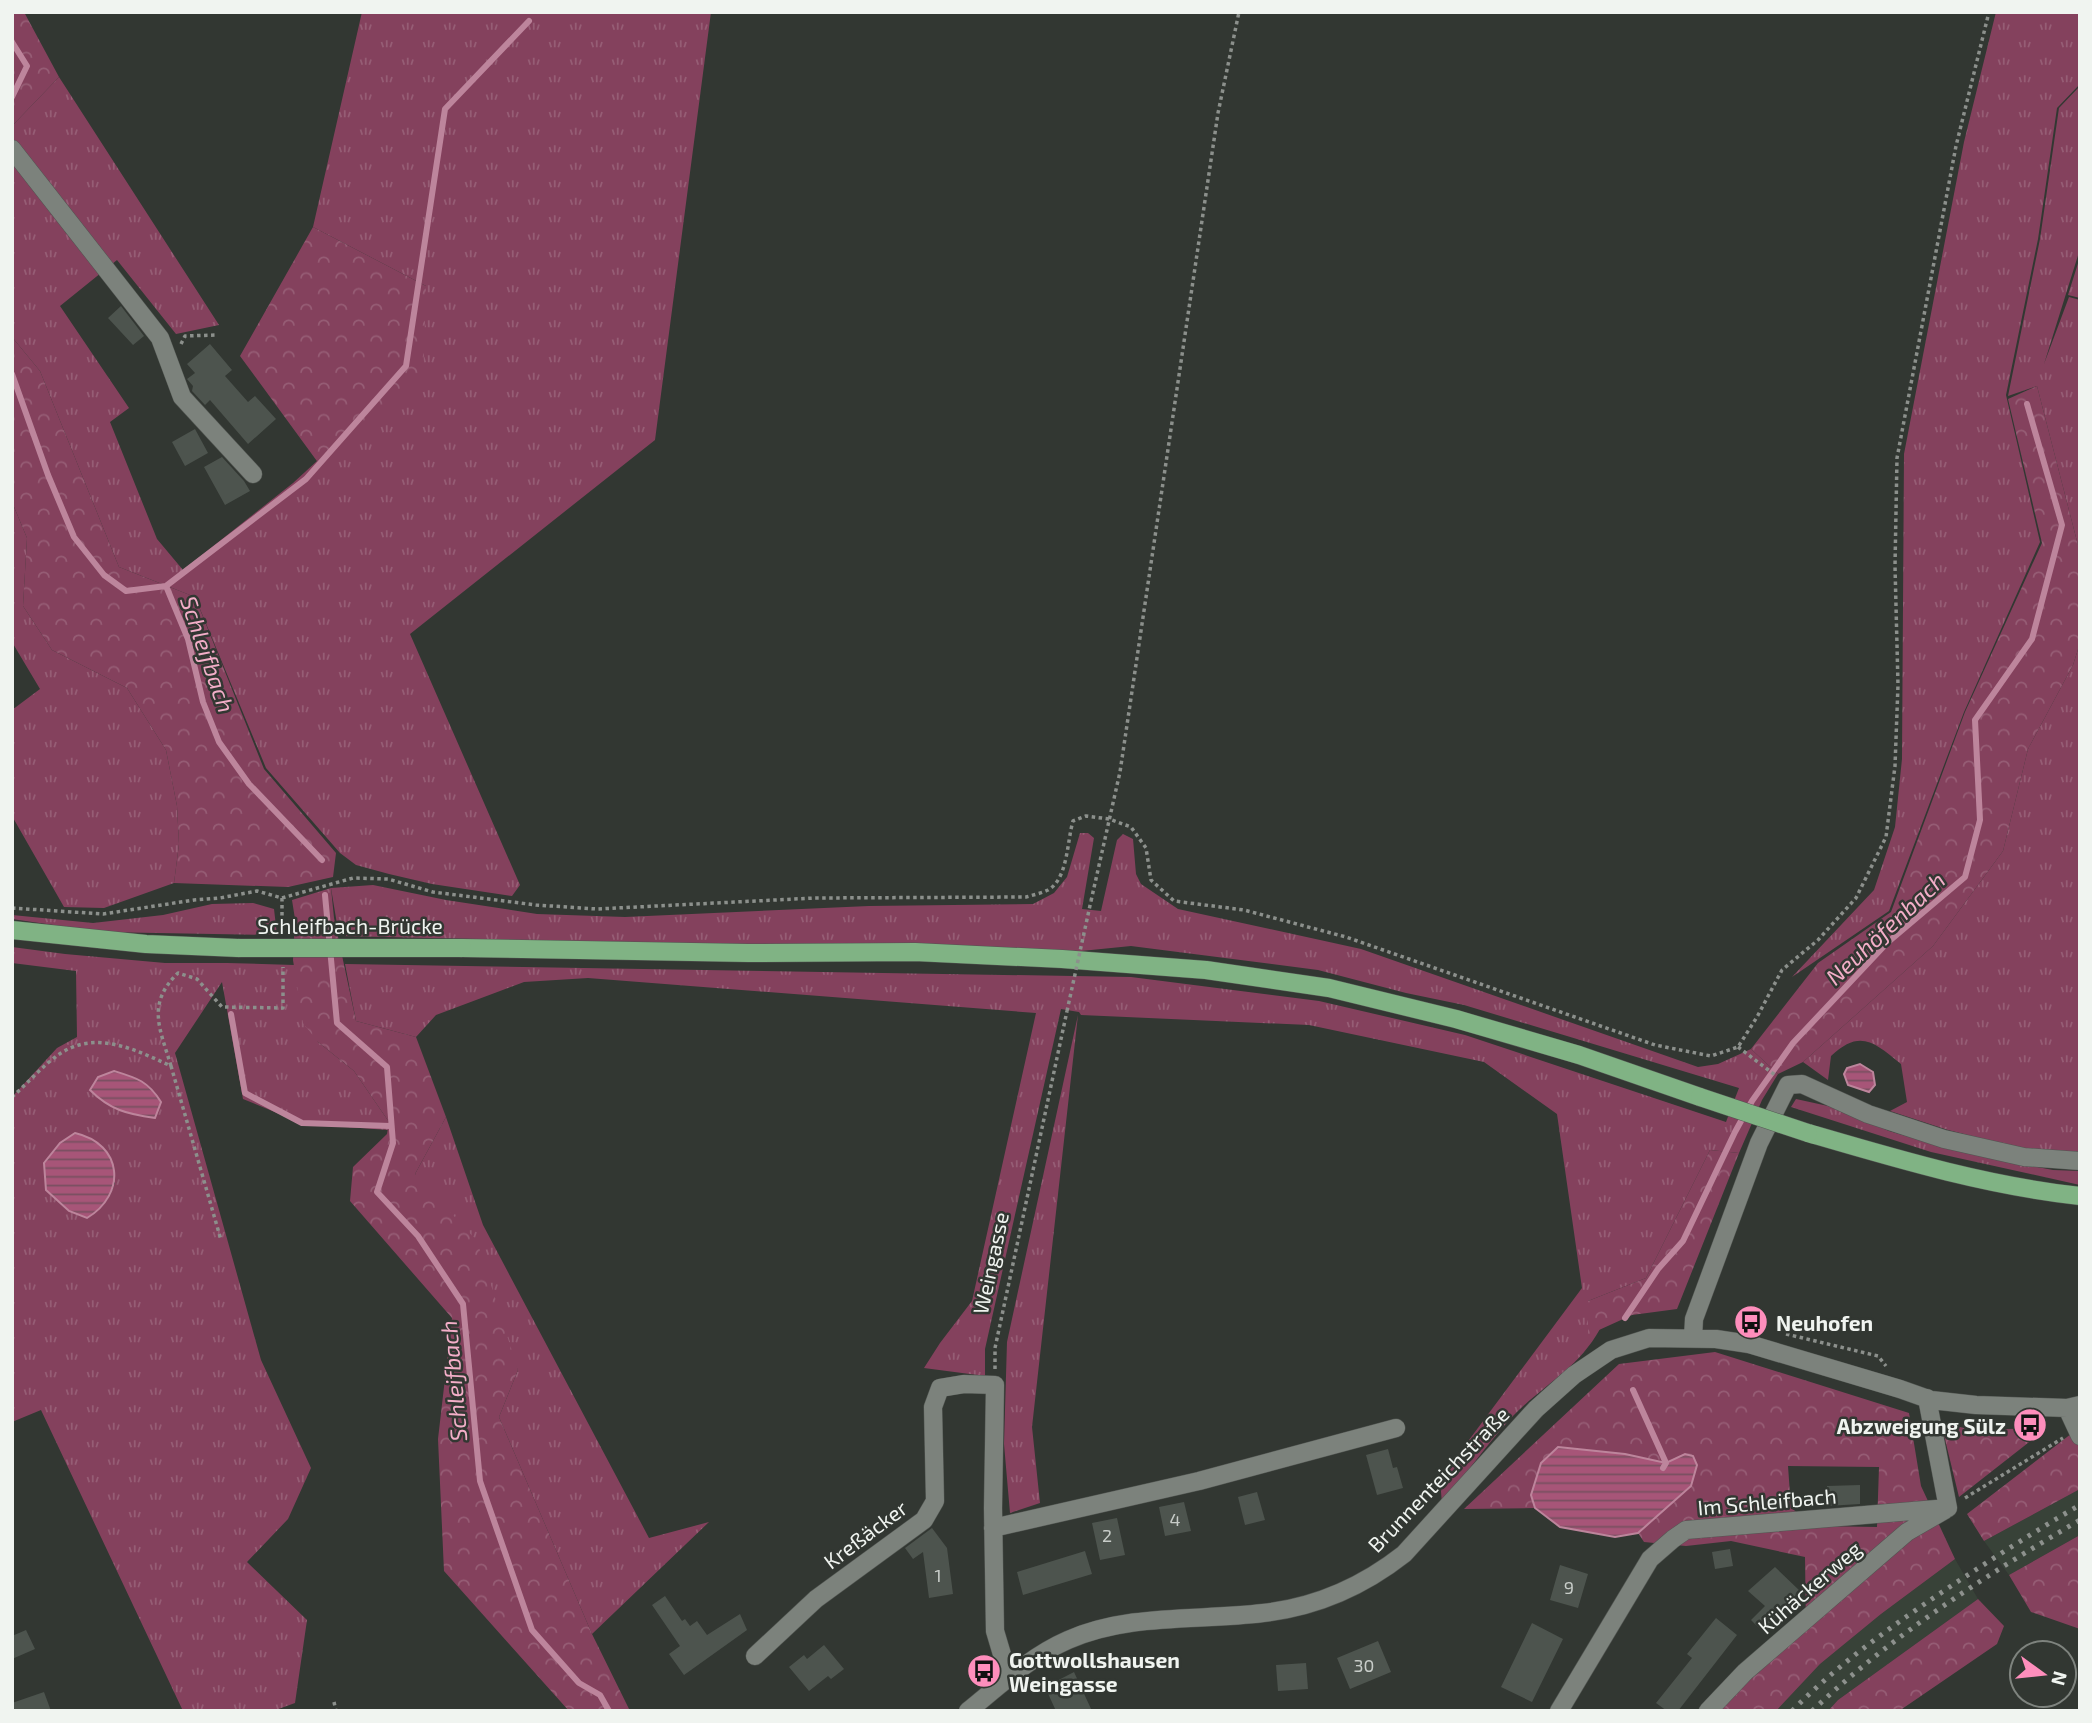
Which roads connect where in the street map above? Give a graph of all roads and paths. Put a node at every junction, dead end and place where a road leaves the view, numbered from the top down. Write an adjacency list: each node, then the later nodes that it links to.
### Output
1 (1238, 12): 7 (path, Weingasse)
2 (1989, 12): 13 (path)
3 (12, 149): 5 (street)
4 (216, 335): 5 (path)
5 (169, 367): 6 (street)
6 (253, 474)
7 (1109, 819): 8 (path); 13 (path); 21 (path, Weingasse, bridge)
8 (282, 898): 9 (path); 11 (path)
9 (12, 908)
10 (12, 930): 18 (main road, Schleifbach-Brücke, bridge)
11 (282, 935)
12 (283, 959): 14 (path)
13 (1738, 1047): 15 (path)
14 (171, 1066): 16 (path); 19 (path)
15 (1788, 1085): 17 (street); 20 (street)
16 (12, 1097)
17 (2080, 1161)
18 (2080, 1196)
19 (221, 1240)
20 (1693, 1338): 22 (street, Brunnenteichstraße); 29 (street, Brunnenteichstraße)
21 (995, 1385): 27 (street); 28 (street, Kreßäcker)
22 (1927, 1398): 23 (street, Brunnenteichstraße); 26 (street)
23 (2073, 1407): 25 (street)
24 (1396, 1429): 27 (street)
25 (2078, 1433): 26 (path)
26 (1948, 1508): 33 (street, Im Schleifbach); 34 (street, Kühäckerweg)
27 (993, 1528): 29 (street)
28 (755, 1656)
29 (1009, 1678): 32 (street, Brunnenteichstraße)
30 (334, 1702): 31 (path)
31 (336, 1711)
32 (968, 1711)
33 (1559, 1711)
34 (1708, 1711)

